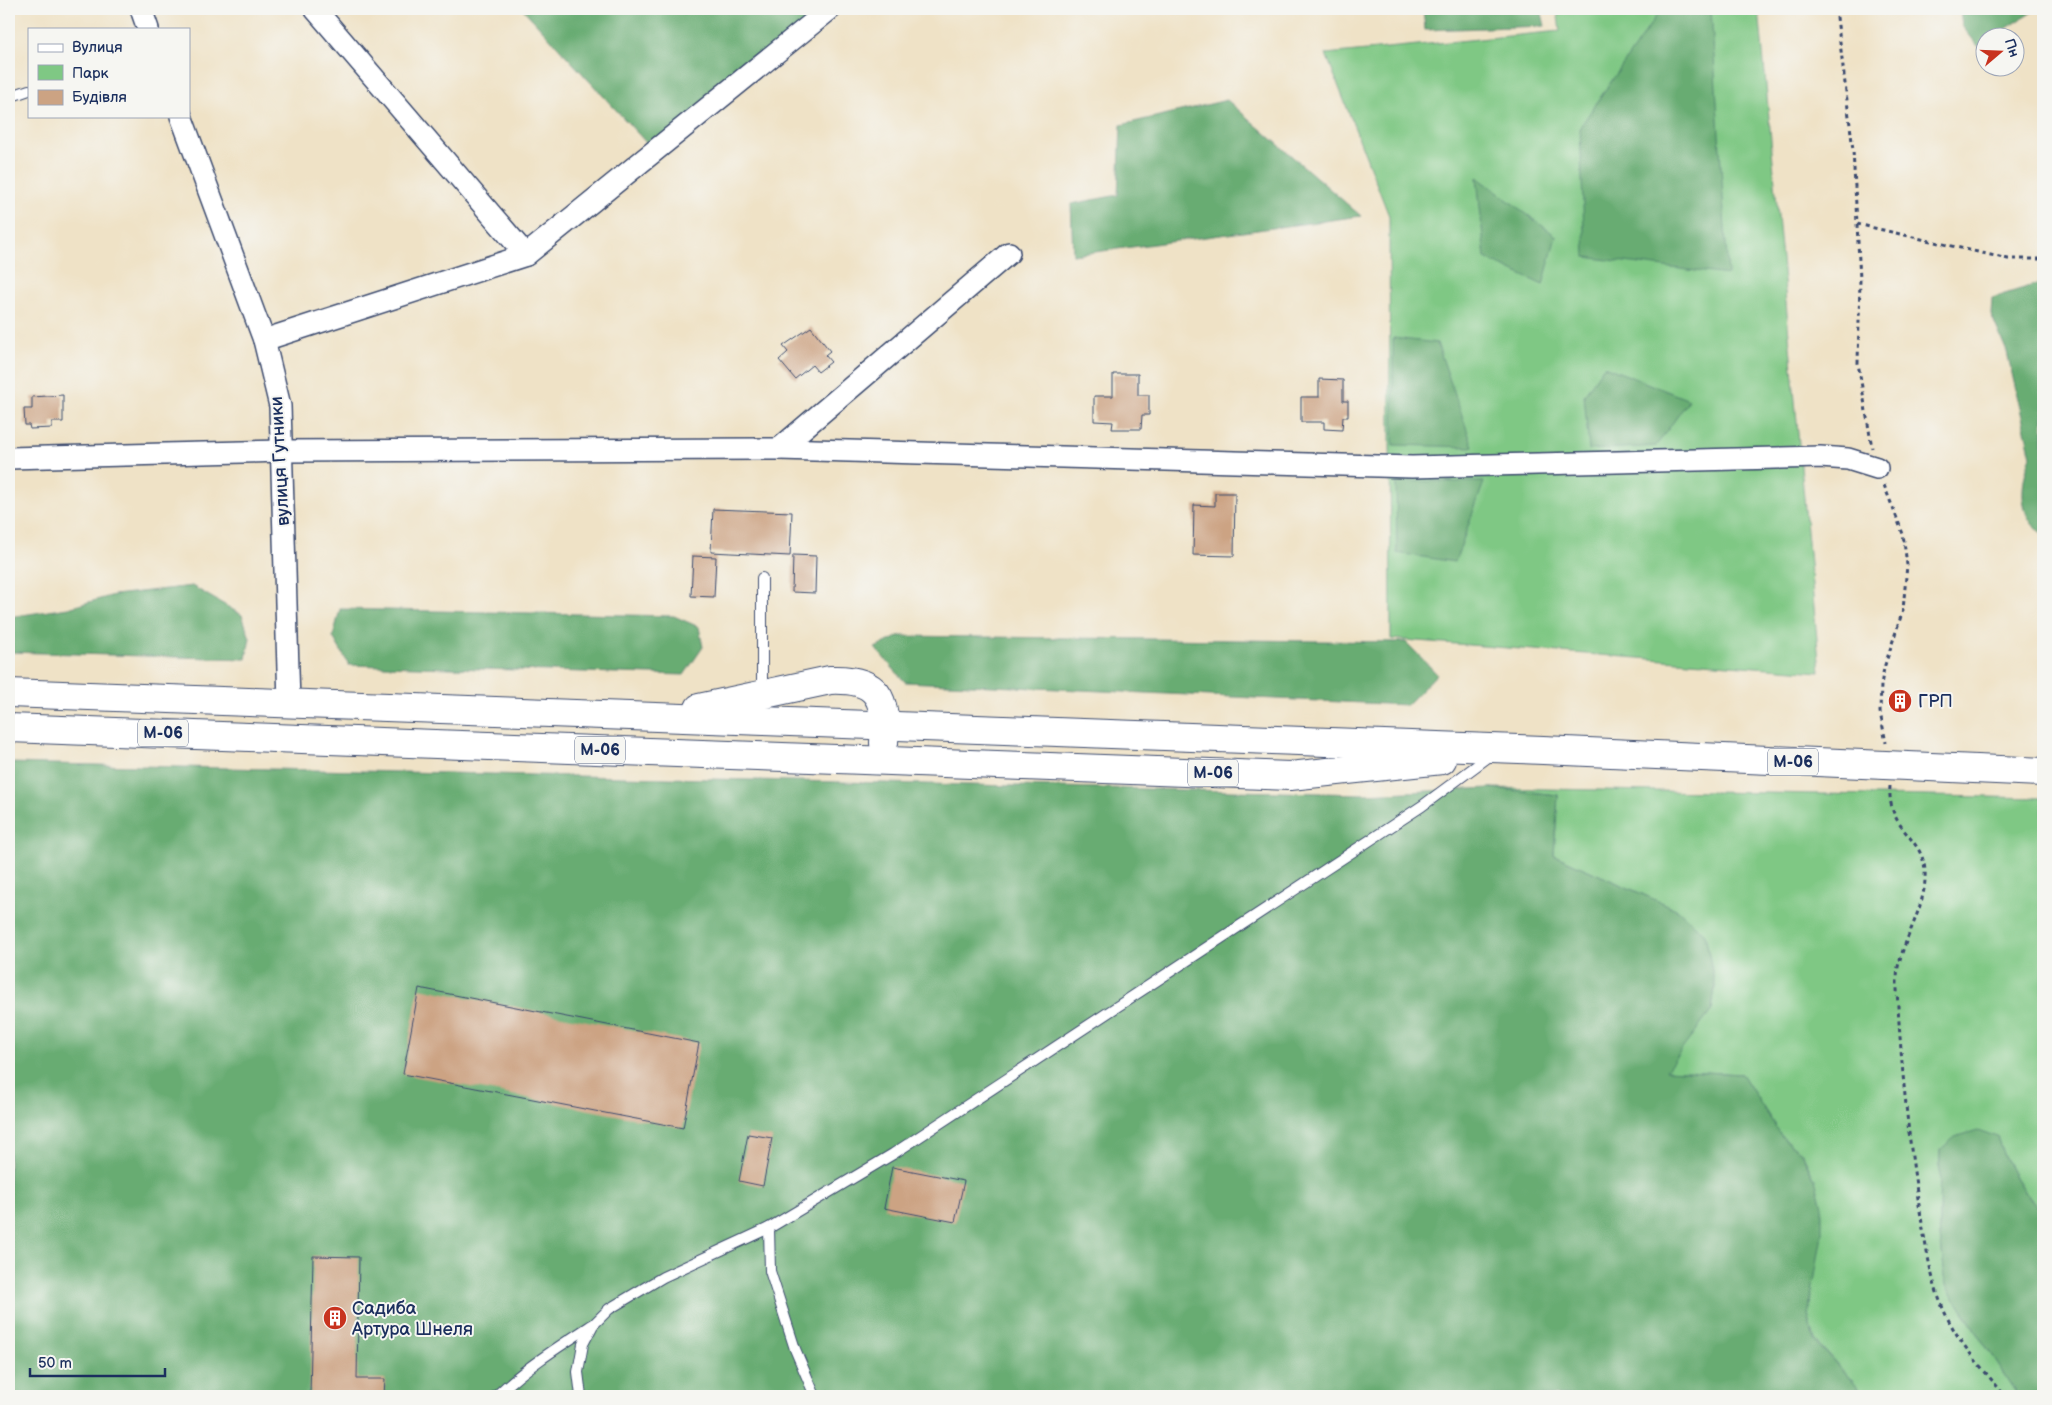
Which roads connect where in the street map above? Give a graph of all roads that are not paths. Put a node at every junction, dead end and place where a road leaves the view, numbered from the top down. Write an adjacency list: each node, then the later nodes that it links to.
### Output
1 (141, 9): 4 (street)
2 (315, 9): 9 (street)
3 (830, 9): 9 (street)
4 (148, 28)
5 (28, 90): 6 (lane)
6 (9, 97)
7 (182, 118): 10 (street, вулиця Гутники)
8 (1009, 253): 11 (street)
9 (526, 255): 10 (street)
10 (264, 340): 12 (street, вулиця Гутники)
11 (779, 449): 12 (street); 14 (street)
12 (282, 451): 13 (street); 18 (street, вулиця Гутники)
13 (9, 458)
14 (1877, 468)
15 (762, 578): 17 (lane)
16 (9, 693): 18 (highway, М-06)
17 (762, 694): 19 (highway); 20 (highway)
18 (289, 702): 19 (highway, М-06)
19 (662, 716): 20 (highway, М-06)
20 (885, 726): 22 (highway, М-06); 24 (highway)
21 (9, 728): 24 (highway, М-06)
22 (1543, 750): 23 (highway, М-06); 25 (highway, М-06)
23 (1491, 755): 24 (highway, М-06); 26 (lane)
24 (882, 762)
25 (2043, 772)
26 (769, 1228): 27 (lane); 30 (lane)
27 (593, 1325): 28 (lane); 29 (lane)
28 (496, 1396)
29 (581, 1396)
30 (815, 1396)

